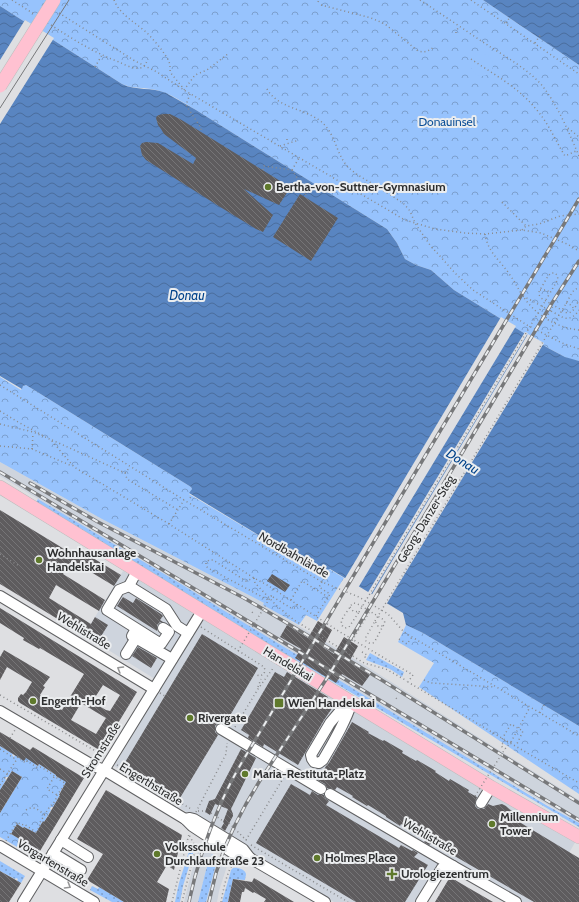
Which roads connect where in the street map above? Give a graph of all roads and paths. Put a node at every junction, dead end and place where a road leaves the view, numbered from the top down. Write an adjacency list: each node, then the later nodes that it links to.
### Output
1 (12, 0): 8 (path)
2 (44, 0): 23 (main road)
3 (114, 0): 27 (path)
4 (420, 0): 12 (path)
5 (471, 0): 11 (path)
6 (321, 5): 16 (path)
7 (56, 6): 21 (path); 25 (main road, bridge)
8 (35, 14)
9 (510, 17): 11 (path)
10 (47, 22): 18 (path)
11 (506, 24): 15 (path)
12 (460, 26): 13 (path); 29 (path)
13 (456, 33)
14 (541, 34): 15 (path)
15 (534, 43): 24 (path)
16 (434, 47)
17 (229, 53): 27 (path)
18 (102, 55): 21 (path); 22 (path)
19 (148, 59): 21 (path)
20 (471, 59): 36 (path)
21 (144, 66): 27 (path)
22 (94, 67)
23 (0, 70)
24 (579, 74)
25 (0, 86)
26 (267, 89): 44 (path)
27 (184, 90): 28 (path)
28 (190, 94): 30 (path); 35 (path)
29 (566, 126): 31 (path); 36 (path)
30 (201, 132)
31 (579, 137)
32 (287, 139): 34 (path)
33 (299, 140): 34 (path)
34 (287, 143): 35 (path)
35 (280, 146): 38 (path)
36 (577, 151): 37 (path)
37 (579, 156)
38 (299, 157): 40 (path); 44 (path)
39 (263, 170): 40 (path)
40 (292, 170): 41 (path)
41 (305, 197)
42 (502, 202): 45 (path)
43 (579, 214): 45 (path)
44 (415, 223): 47 (path); 61 (path)
45 (526, 226): 46 (path)
46 (522, 230): 47 (path); 48 (path)
47 (485, 234): 52 (path)
48 (579, 251)
49 (579, 288): 54 (path, Georg-Danzer-Steg)
50 (541, 289): 51 (path); 51 (path, Georg-Danzer-Steg); 55 (path)
51 (549, 292): 96 (path, Georg-Danzer-Steg, bridge)
52 (523, 296): 58 (path); 59 (path)
53 (579, 300): 56 (path)
54 (567, 303): 56 (path); 98 (path, Georg-Danzer-Steg, bridge)
55 (553, 305): 56 (path); 58 (path)
56 (574, 308)
57 (579, 310): 58 (path)
58 (550, 311): 59 (path)
59 (546, 318): 60 (path)
60 (579, 330)
61 (579, 349)
62 (0, 385): 69 (path, Nordbahnlände)
63 (0, 411): 66 (path)
64 (0, 424): 65 (path)
65 (33, 432): 66 (path); 68 (path)
66 (52, 440): 70 (path); 71 (path)
67 (0, 446): 68 (path)
68 (32, 449): 70 (path)
69 (130, 466): 71 (path); 75 (path, Nordbahnlände)
70 (74, 467): 77 (path)
71 (125, 473): 76 (path)
72 (0, 487): 84 (main road, Handelskai)
73 (192, 495): 74 (path)
74 (190, 498)
75 (184, 500): 76 (path); 86 (path, Nordbahnlände)
76 (178, 510): 77 (path)
77 (169, 524): 85 (path)
78 (260, 536): 79 (path)
79 (258, 539)
80 (0, 554): 83 (path)
81 (298, 560): 82 (path)
82 (296, 562)
83 (19, 566)
84 (137, 571): 87 (street); 94 (main road, Handelskai)
85 (254, 578): 90 (path); 91 (path); 119 (path)
86 (322, 582): 89 (path); 106 (path, Nordbahnlände)
87 (129, 586): 103 (street); 104 (street)
88 (0, 596): 121 (street, Wehlistraße, one-way to 88)
89 (328, 597): 91 (path); 97 (path)
90 (268, 600): 92 (path, bridge); 110 (path, bridge)
91 (291, 600): 92 (path)
92 (297, 604): 97 (path)
93 (350, 607): 95 (path); 96 (path); 96 (path, Georg-Danzer-Steg)
94 (202, 611): 104 (street, Stromstraße); 114 (main road, Handelskai)
95 (370, 611): 100 (path); 108 (path)
96 (359, 612)
97 (316, 616): 99 (path)
98 (375, 621): 100 (path); 100 (path, Georg-Danzer-Steg)
99 (326, 623): 101 (path); 108 (path)
100 (383, 626)
101 (323, 627)
102 (163, 628): 103 (street)
103 (136, 633): 112 (street); 115 (street)
104 (188, 633): 115 (street, Stromstraße)
105 (210, 634): 110 (path)
106 (412, 637): 107 (path); 120 (path, Nordbahnlände)
107 (399, 639)
108 (353, 640): 109 (path); 119 (path)
109 (350, 644)
110 (238, 651): 116 (path)
111 (362, 652): 113 (path)
112 (126, 654)
113 (364, 656)
114 (279, 658): 122 (path); 126 (main road, Handelskai)
115 (172, 659): 121 (street, Stromstraße)
116 (257, 675)
117 (261, 679): 122 (path)
118 (424, 680): 120 (path)
119 (408, 682): 133 (path)
120 (496, 687): 125 (path, Nordbahnlände)
121 (154, 689): 139 (street, Stromstraße)
122 (258, 689): 131 (path)
123 (0, 695): 139 (path)
124 (544, 706): 128 (path)
125 (530, 707): 128 (path, Nordbahnlände); 129 (path)
126 (347, 709): 137 (street); 147 (main road, Handelskai)
127 (0, 711): 141 (street, Engerthstraße)
128 (540, 713): 132 (path, Nordbahnlände)
129 (518, 728): 133 (path); 134 (path); 135 (path, bridge)
130 (221, 729): 131 (street)
131 (230, 735): 142 (street); 154 (path)
132 (579, 736)
133 (504, 739): 134 (path); 135 (path)
134 (516, 746): 145 (path)
135 (505, 748): 151 (path, bridge)
136 (2, 749): 138 (path)
137 (319, 754)
138 (18, 758): 143 (path); 144 (path)
139 (111, 760): 141 (street, Stromstraße); 154 (path)
140 (0, 768): 143 (path)
141 (104, 770): 157 (street, Engerthstraße); 161 (street, Stromstraße)
142 (289, 770): 148 (street); 163 (path)
143 (8, 774): 146 (path)
144 (54, 777): 150 (path); 150 (path)
145 (579, 783)
146 (0, 786)
147 (491, 787): 151 (street); 160 (main road, Handelskai)
148 (321, 789)
149 (330, 794): 170 (street, Wehlistraße)
150 (57, 795): 156 (path)
151 (478, 800)
152 (26, 810): 156 (path)
153 (205, 810): 154 (path)
154 (196, 812)
155 (211, 813): 158 (path)
156 (45, 815): 165 (path)
157 (185, 819): 168 (street, Engerthstraße); 169 (street, Engerthstraße)
158 (223, 821)
159 (229, 823): 163 (path)
160 (579, 837)
161 (61, 840): 166 (street, Stromstraße); 167 (street)
162 (440, 840): 164 (path)
163 (246, 841): 179 (path)
164 (445, 844)
165 (1, 847): 172 (street, Vorgartenstraße)
166 (53, 853): 171 (street); 172 (street, Stromstraße)
167 (88, 857)
168 (239, 857): 169 (street, Engerthstraße); 177 (path)
169 (250, 858): 178 (street, Engerthstraße)
170 (453, 866): 180 (street); 181 (street, Wehlistraße)
171 (81, 870)
172 (42, 871): 173 (street, Stromstraße); 174 (street, Vorgartenstraße, one-way to 174)
173 (23, 902)
174 (94, 902)
175 (172, 902): 176 (path)
176 (182, 902)
177 (221, 902)
178 (324, 902)
179 (348, 902)
180 (422, 902)
181 (516, 902)

